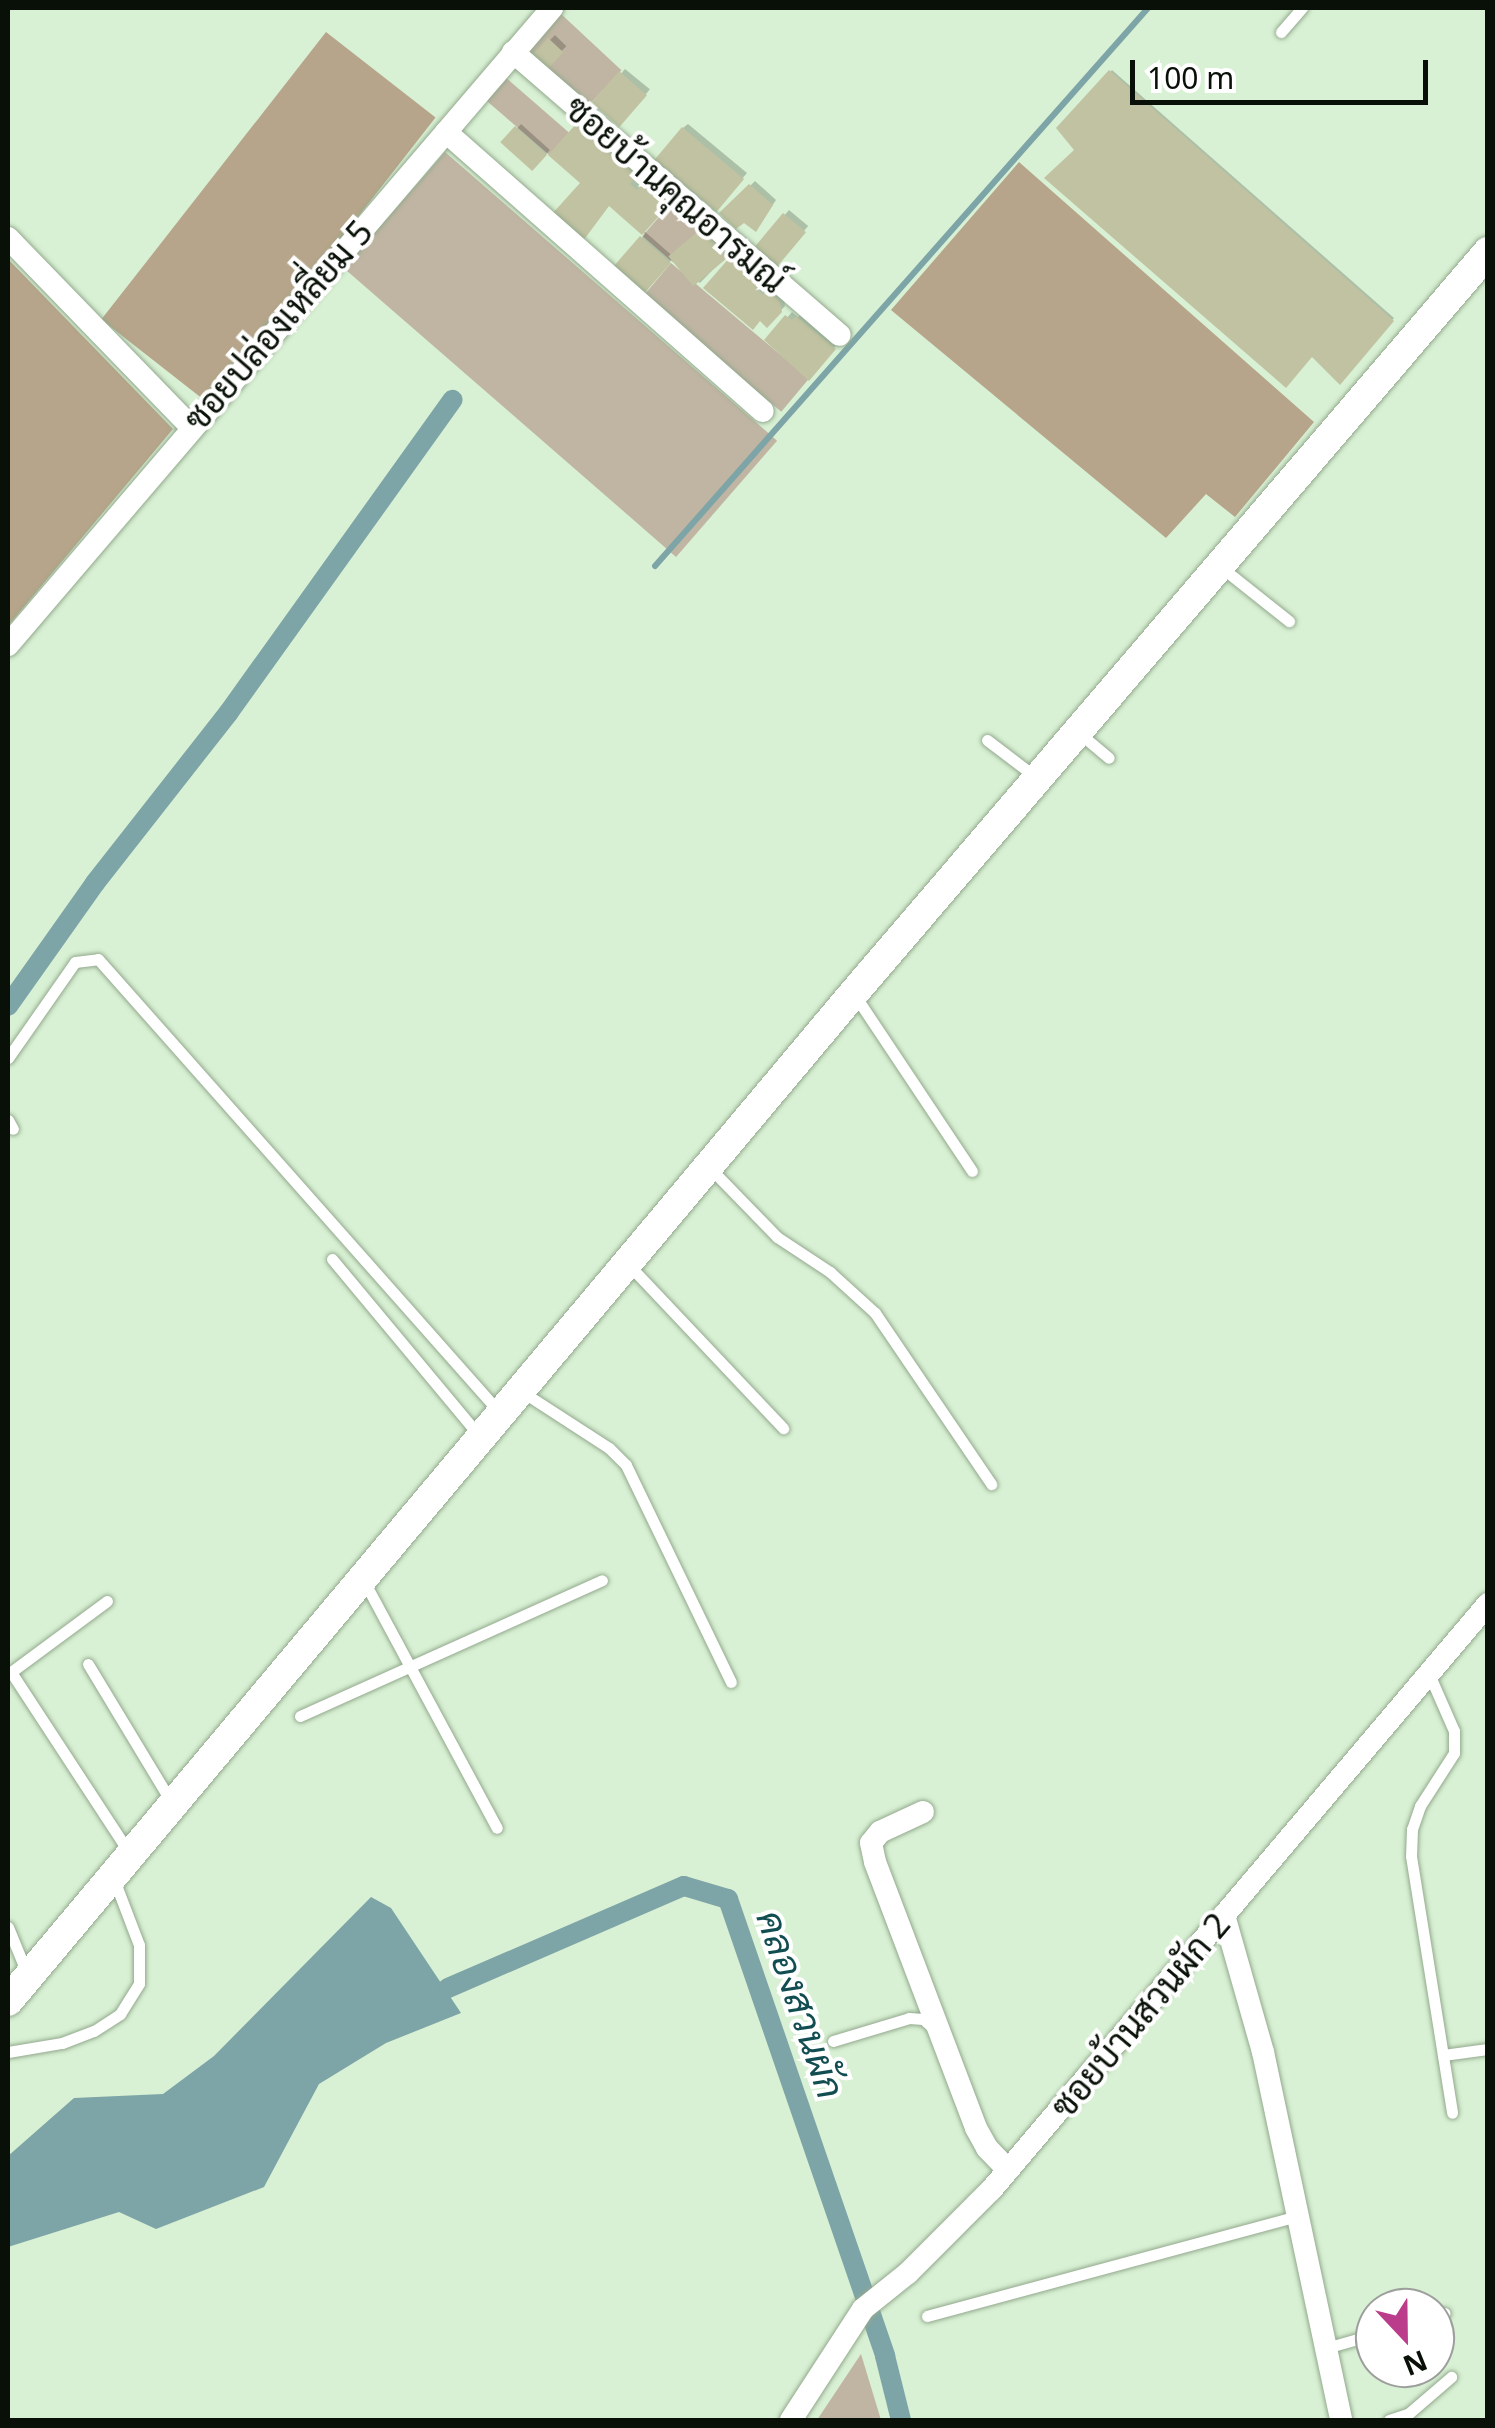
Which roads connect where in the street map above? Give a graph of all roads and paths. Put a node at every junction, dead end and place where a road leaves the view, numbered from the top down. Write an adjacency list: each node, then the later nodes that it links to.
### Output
1 (552, 8): 4 (street, ซอยปล่องเหลี่ยม 5)
2 (1302, 8): 3 (lane)
3 (1282, 32)
4 (513, 52): 5 (street, ซอยปล่องเหลี่ยม 5); 8 (street, ซอยบ้านคุณอารมณ์)
5 (446, 132): 9 (street); 10 (street, ซอยปล่องเหลี่ยม 5)
6 (8, 238): 10 (street)
7 (1488, 252): 11 (street)
8 (840, 335)
9 (762, 411)
10 (190, 426): 13 (street, ซอยปล่องเหลี่ยม 5)
11 (1221, 568): 12 (lane); 14 (street)
12 (1289, 621)
13 (8, 644)
14 (1078, 732): 16 (lane); 17 (street)
15 (988, 740): 17 (lane)
16 (1109, 758)
17 (1037, 778): 18 (street)
18 (854, 994): 20 (street); 21 (lane)
19 (8, 1058): 24 (lane)
20 (709, 1167): 23 (street); 26 (lane)
21 (972, 1171)
22 (332, 1259): 24 (lane)
23 (628, 1264): 24 (street); 25 (lane)
24 (501, 1414): 27 (street); 35 (lane)
25 (783, 1428)
26 (991, 1484)
27 (363, 1579): 32 (lane); 37 (street)
28 (602, 1580): 32 (lane)
29 (108, 1602): 33 (lane)
30 (1488, 1604): 34 (street, ซอยบ้านสวนผัก 2)
31 (88, 1664): 37 (lane)
32 (410, 1666): 36 (lane); 39 (lane)
33 (9, 1672): 40 (lane)
34 (1429, 1674): 41 (street, ซอยบ้านสวนผัก 2); 49 (lane)
35 (731, 1682)
36 (300, 1716)
37 (172, 1803): 40 (street)
38 (922, 1812): 45 (street)
39 (498, 1828)
40 (120, 1863): 43 (street); 48 (lane)
41 (1224, 1916): 51 (street, ซอยบ้านสวนผัก 2); 52 (street)
42 (8, 1927): 43 (lane)
43 (28, 1975): 44 (street)
44 (8, 2000)
45 (940, 2034): 46 (lane); 51 (street)
46 (833, 2041)
47 (1488, 2049): 49 (lane)
48 (8, 2052)
49 (1443, 2056): 50 (lane)
50 (1452, 2113)
51 (1008, 2170): 57 (street, ซอยบ้านสวนผัก 2)
52 (1298, 2216): 53 (lane); 55 (street)
53 (927, 2316)
54 (1355, 2340): 55 (lane)
55 (1326, 2348): 58 (street)
56 (1438, 2388): 59 (lane)
57 (791, 2420)
58 (1340, 2420)
59 (1388, 2420)

